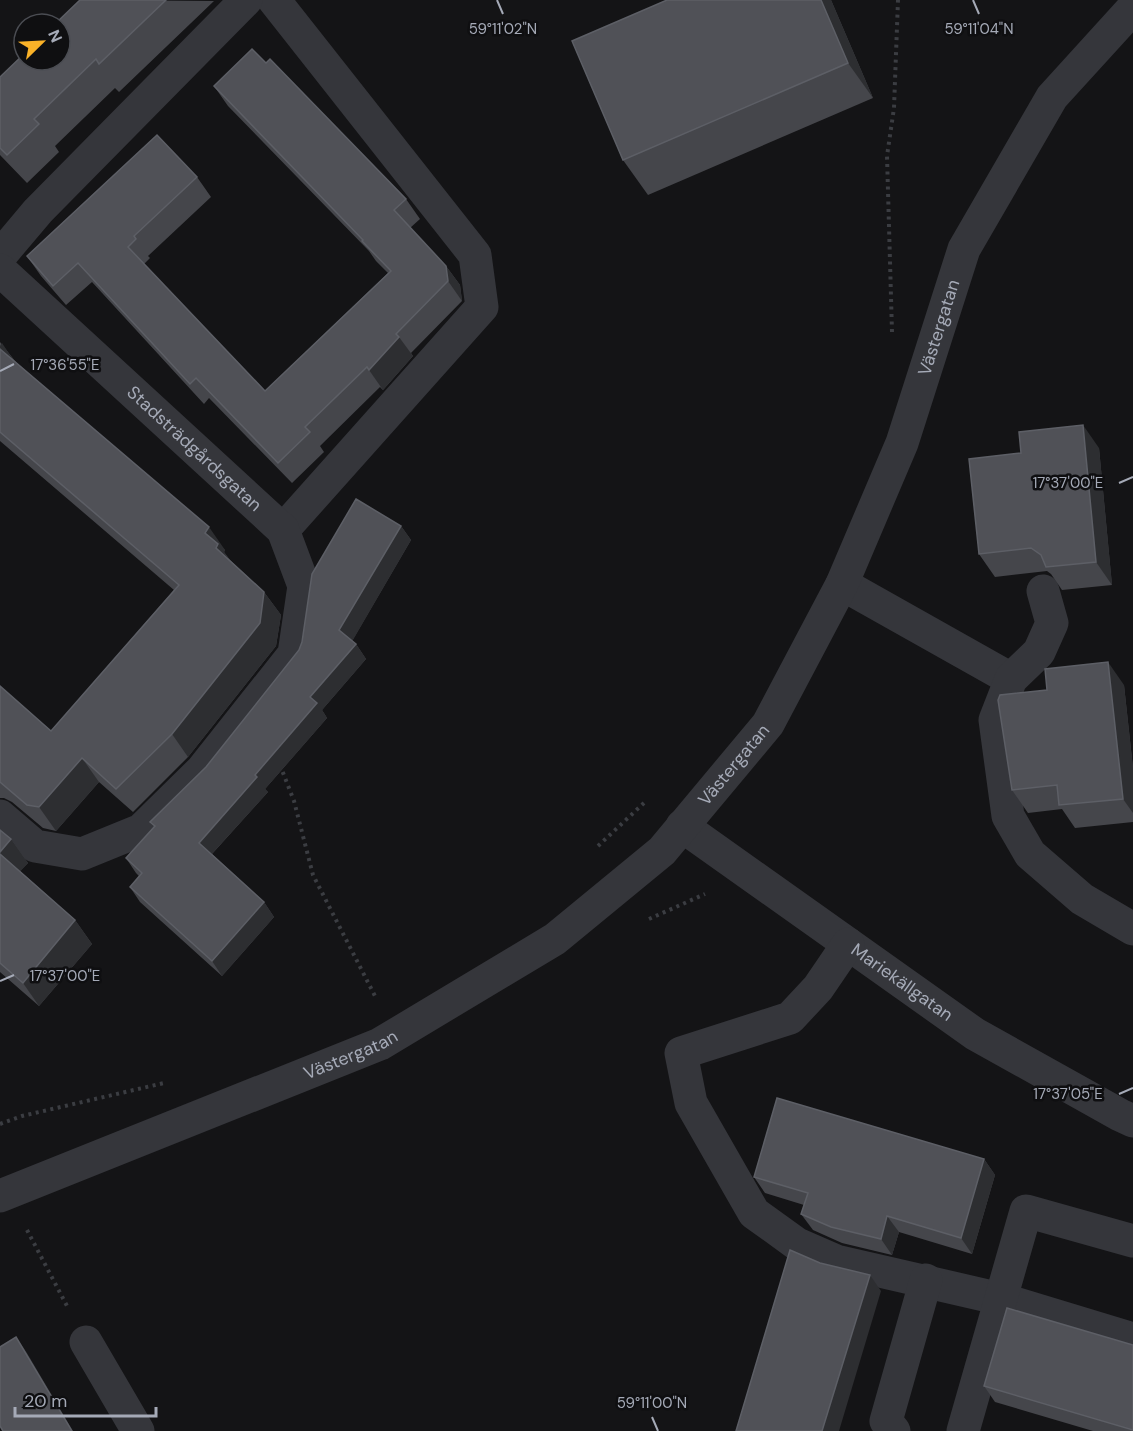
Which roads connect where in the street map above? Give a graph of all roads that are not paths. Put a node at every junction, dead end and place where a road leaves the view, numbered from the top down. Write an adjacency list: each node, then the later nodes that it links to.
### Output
1 (246, 0): 4 (street)
2 (274, 0): 6 (street)
3 (1133, 8): 7 (street, Västergatan)
4 (0, 256)
5 (0, 270): 6 (street, Stadsträdgårdsgatan)
6 (283, 530): 10 (street)
7 (842, 584): 9 (street); 11 (street, Västergatan)
8 (1043, 591): 9 (street)
9 (1011, 679): 12 (street)
10 (0, 816)
11 (682, 826): 13 (street, Mariekällgatan); 15 (street, Västergatan)
12 (1133, 928)
13 (848, 944): 14 (street, Mariekällgatan); 17 (street)
14 (1133, 1121)
15 (0, 1196)
16 (1133, 1241): 18 (street)
17 (926, 1280): 18 (street); 22 (street)
18 (1001, 1299): 19 (street); 23 (street)
19 (1133, 1339)
20 (86, 1342): 21 (street)
21 (138, 1431)
22 (894, 1431)
23 (963, 1431)

